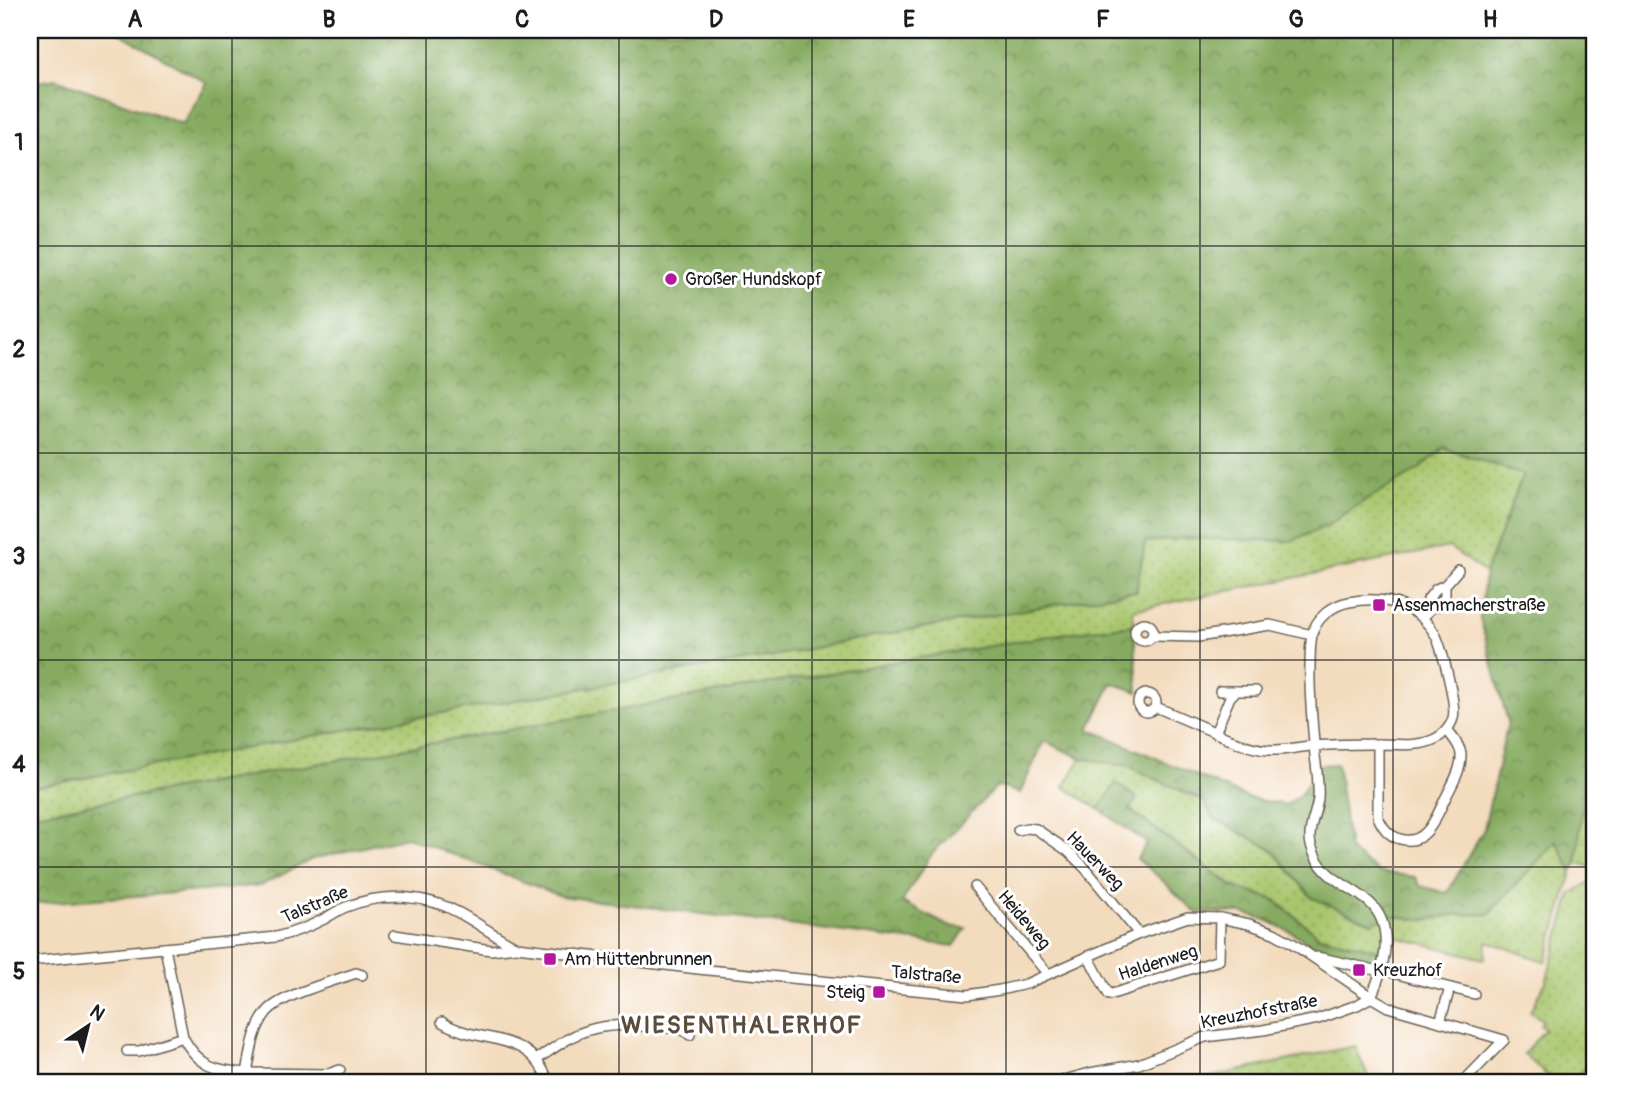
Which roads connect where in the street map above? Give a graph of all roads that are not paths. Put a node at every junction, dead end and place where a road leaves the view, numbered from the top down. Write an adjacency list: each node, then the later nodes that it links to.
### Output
1 (1458, 570): 2 (street)
2 (1423, 618): 3 (street); 9 (street)
3 (1312, 635): 4 (street); 12 (street)
4 (1152, 636)
5 (1220, 691): 6 (street)
6 (1236, 691): 7 (street); 10 (street)
7 (1256, 691)
8 (1156, 707): 10 (street)
9 (1447, 730): 11 (street); 11 (street)
10 (1215, 733): 12 (street)
11 (1378, 744): 12 (street)
12 (1315, 746): 23 (street)
13 (1018, 830): 16 (street, Hauerweg)
14 (975, 887): 25 (street, Heideweg)
15 (1220, 918): 16 (street, Talstraße); 20 (street, Haldenweg); 21 (street, Talstraße)
16 (1139, 934): 20 (street, Talstraße)
17 (395, 935): 18 (street, Talstraße)
18 (517, 947): 19 (street, Talstraße); 25 (street, Talstraße)
19 (165, 948): 22 (street, Talstraße); 33 (street)
20 (1088, 956): 25 (street, Talstraße)
21 (1311, 956): 23 (street, Talstraße); 29 (street, Talstraße)
22 (30, 961)
23 (1380, 971): 29 (street)
24 (1393, 973): 27 (street)
25 (1048, 974)
26 (362, 975): 37 (street)
27 (1450, 988): 28 (street); 31 (street)
28 (1474, 994)
29 (1371, 997): 31 (street); 41 (street, Kreuzhofstraße)
30 (442, 1022): 35 (street)
31 (1440, 1022): 42 (street)
32 (690, 1035): 35 (street)
33 (183, 1037): 34 (street); 37 (street)
34 (127, 1051)
35 (536, 1060): 38 (street)
36 (340, 1070): 37 (street)
37 (247, 1073)
38 (549, 1083)
39 (777, 1083): 40 (street)
40 (900, 1083)
41 (1039, 1083)
42 (1462, 1083)

